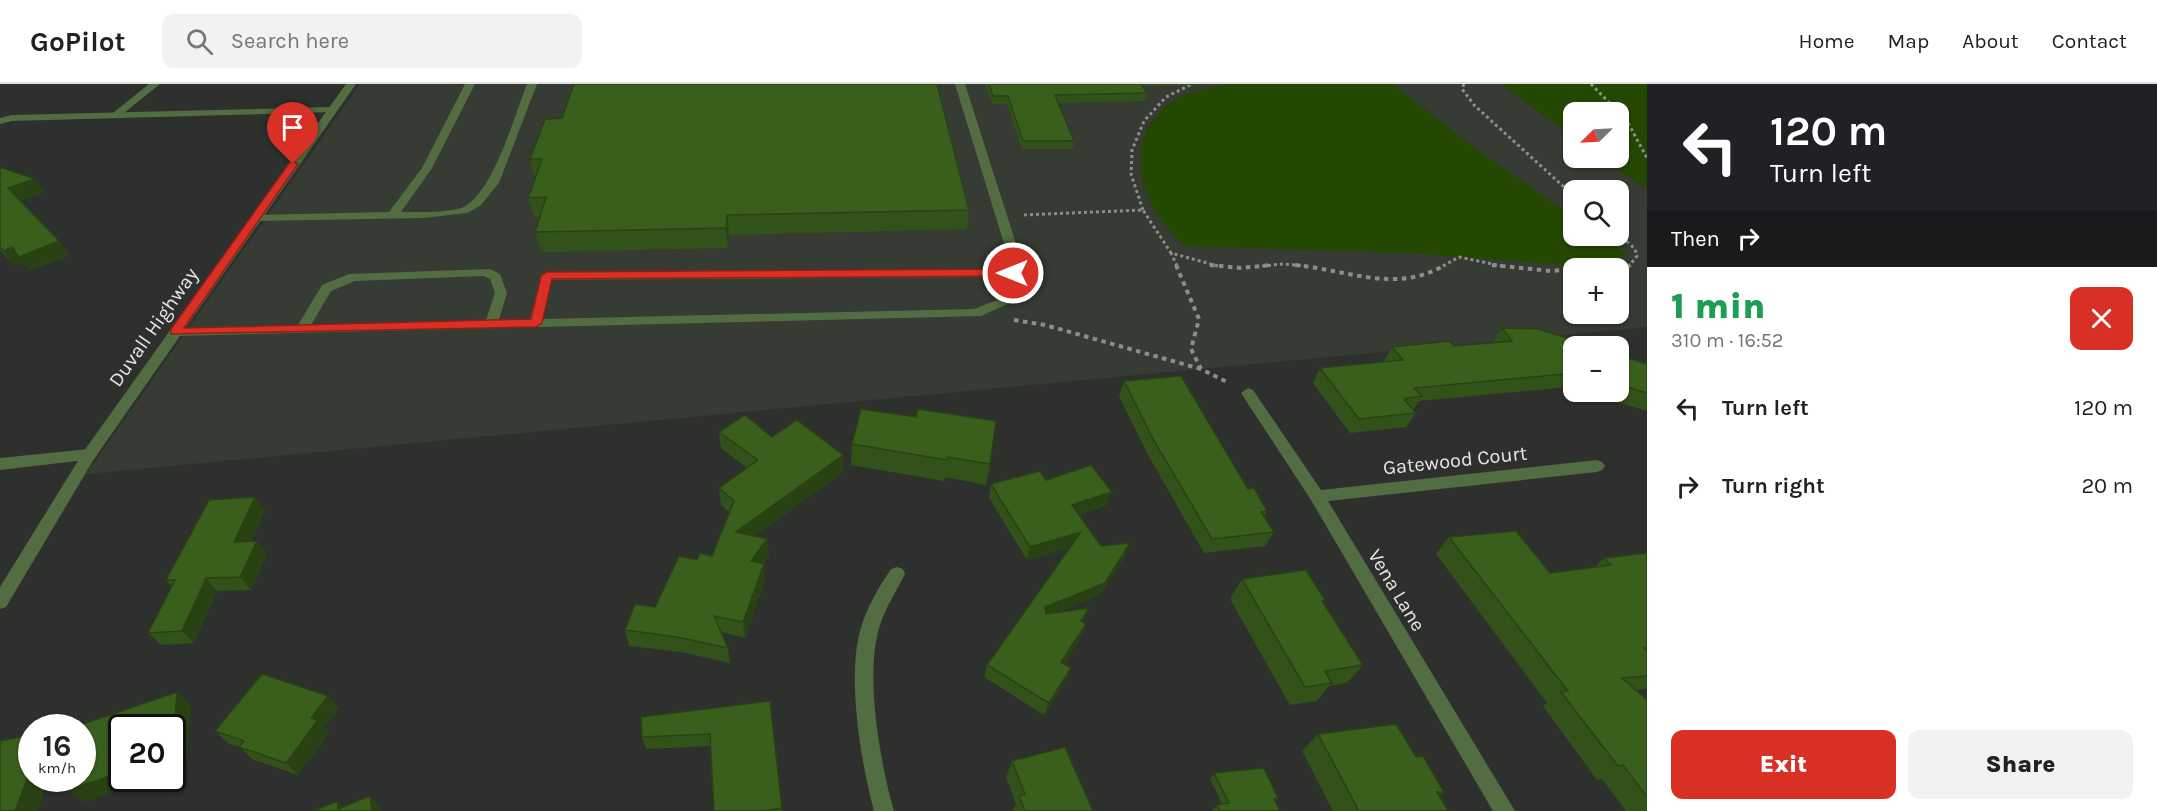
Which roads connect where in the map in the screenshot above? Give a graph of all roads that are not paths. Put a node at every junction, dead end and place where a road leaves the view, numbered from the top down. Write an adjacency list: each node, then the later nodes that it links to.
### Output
1 (155, 84): 7 (street)
2 (351, 84): 6 (street, Duvall Highway)
3 (470, 84): 9 (street)
4 (532, 84): 9 (street)
5 (960, 84): 11 (street)
6 (331, 110): 7 (street); 10 (street, Duvall Highway)
7 (116, 115): 8 (street)
8 (0, 121)
9 (392, 216): 10 (street)
10 (255, 218): 15 (street, Duvall Highway)
11 (1013, 273): 12 (street); 12 (street)
12 (536, 323): 13 (street)
13 (491, 324): 14 (street); 14 (street)
14 (302, 328): 15 (street)
15 (175, 332): 17 (street, Duvall Highway)
16 (1248, 393): 20 (street, Vena Lane)
17 (88, 455): 18 (street); 22 (street, Duvall Highway)
18 (0, 464)
19 (1598, 466): 20 (street, Gatewood Court)
20 (1317, 496): 24 (street, Vena Lane)
21 (897, 574): 23 (street)
22 (0, 602)
23 (884, 811)
24 (1505, 811)

